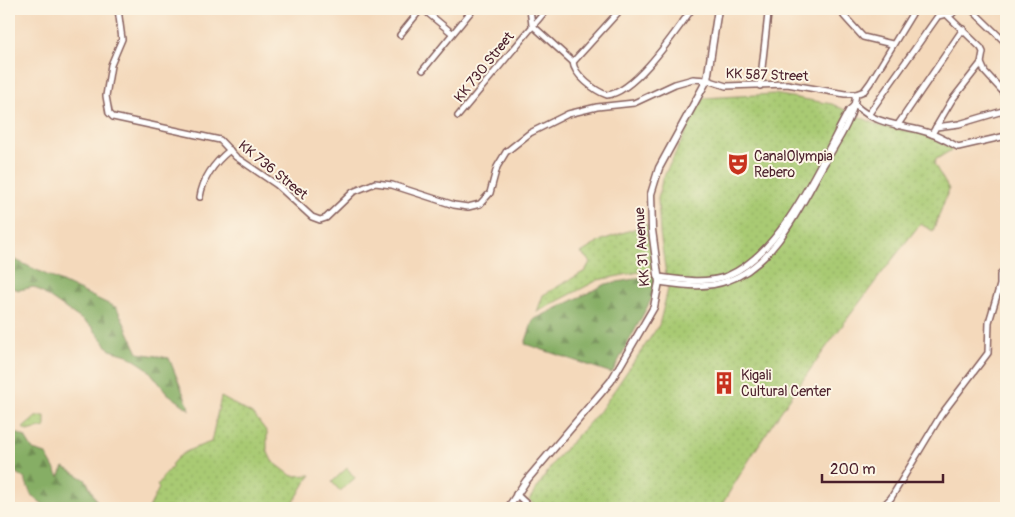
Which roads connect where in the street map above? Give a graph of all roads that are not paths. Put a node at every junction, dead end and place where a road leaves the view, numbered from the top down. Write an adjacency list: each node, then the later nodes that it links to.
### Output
1 (118, 9): 39 (street, KK 736 Street)
2 (422, 9): 18 (street); 19 (street)
3 (473, 9): 18 (street)
4 (530, 9): 16 (street)
5 (547, 9): 16 (street, KK 730 Street)
6 (621, 9): 22 (street)
7 (692, 9): 28 (street)
8 (718, 9): 25 (main road, KK 31 Avenue)
9 (916, 9): 21 (street)
10 (940, 9): 14 (street)
11 (957, 9): 14 (street)
12 (971, 9): 20 (street)
13 (768, 14): 26 (street)
14 (946, 14): 17 (street); 33 (street)
15 (844, 16): 21 (street)
16 (532, 25): 22 (street); 34 (street, KK 730 Street)
17 (963, 29): 23 (street); 35 (street)
18 (452, 33): 24 (street)
19 (400, 35)
20 (1006, 43)
21 (892, 44): 27 (street)
22 (573, 62): 28 (street)
23 (981, 63): 29 (street); 36 (street)
24 (423, 70)
25 (707, 80): 26 (street, KK 587 Street); 30 (street, KK 736 Street); 42 (main road, KK 31 Avenue)
26 (760, 86): 27 (street, KK 587 Street)
27 (856, 94): 31 (street)
28 (607, 95): 30 (street)
29 (1006, 95)
30 (612, 105): 39 (street, KK 736 Street)
31 (855, 105): 33 (street); 42 (street)
32 (1006, 110): 36 (street)
33 (868, 115): 35 (street)
34 (458, 116)
35 (897, 126): 37 (street)
36 (936, 126): 37 (street)
37 (932, 134): 38 (street)
38 (1006, 136)
39 (230, 150): 40 (street)
40 (200, 197)
41 (1006, 268): 46 (street)
42 (659, 280): 43 (main road, KK 31 Avenue)
43 (516, 494): 44 (main road, KK 31 Avenue); 45 (street)
44 (508, 508)
45 (531, 508)
46 (881, 508)

